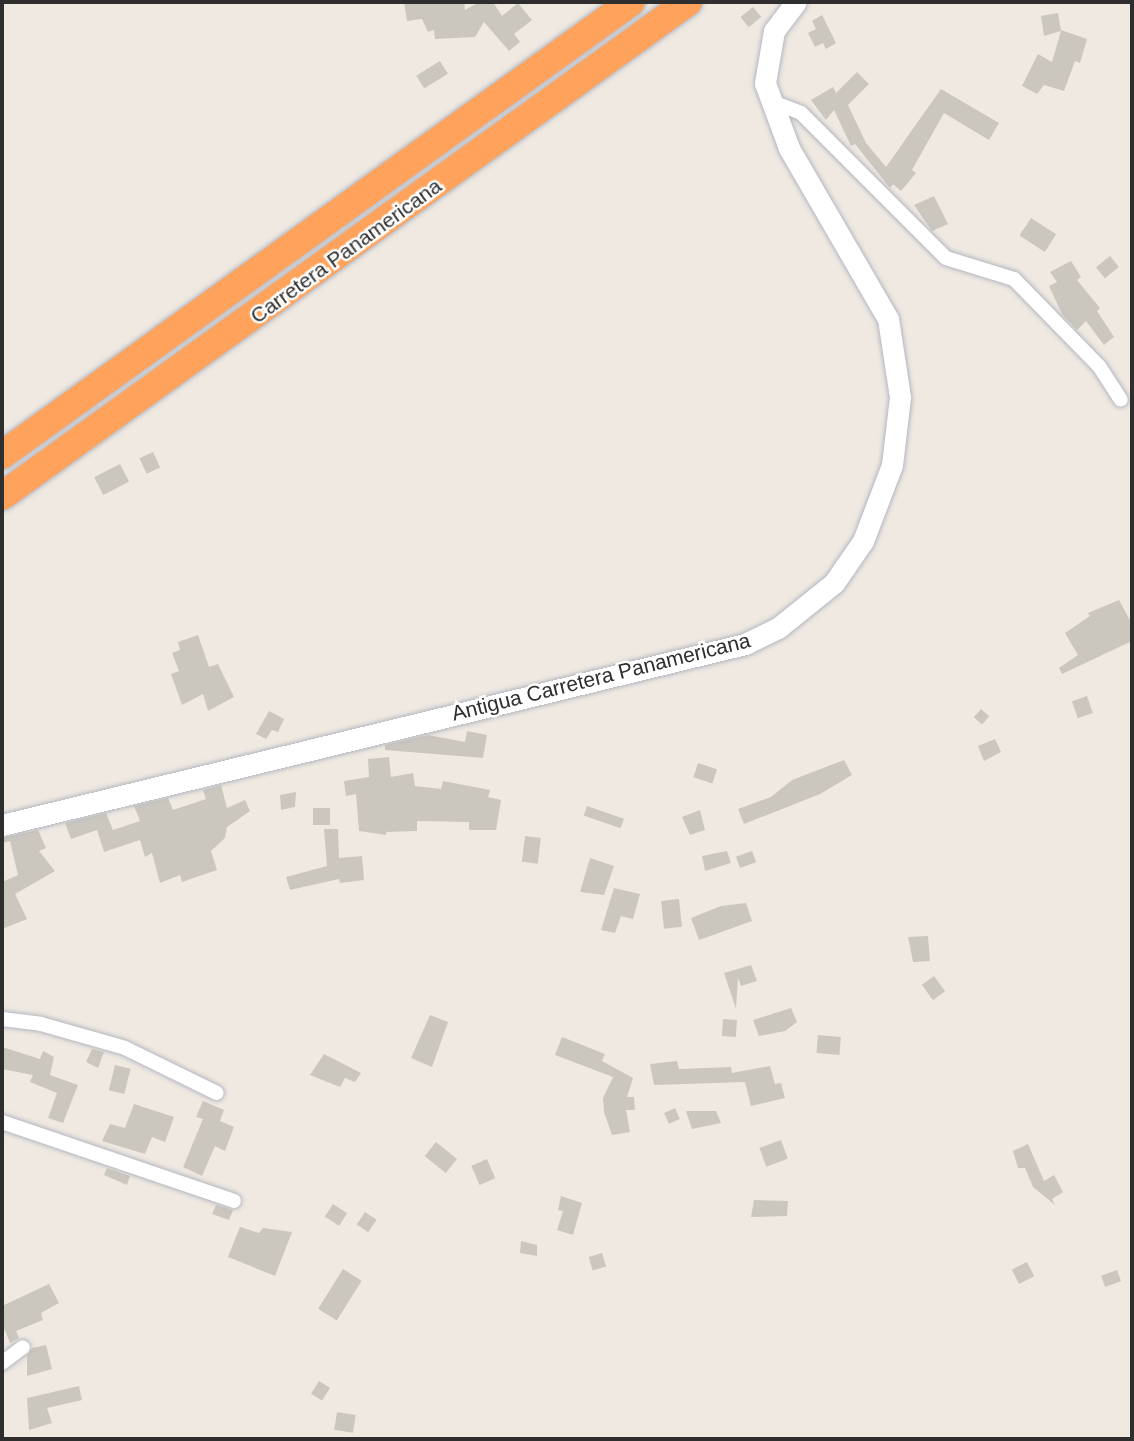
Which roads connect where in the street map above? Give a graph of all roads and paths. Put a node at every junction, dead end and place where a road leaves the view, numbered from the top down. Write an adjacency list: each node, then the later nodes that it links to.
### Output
1 (631, 2): 4 (highway, Carretera Panamericana)
2 (688, 2): 5 (highway, Carretera Panamericana)
3 (796, 2): 6 (street, Antigua Carretera Panamericana)
4 (557, 55): 5 (highway); 8 (highway, Carretera Panamericana)
5 (581, 81): 9 (highway, Carretera Panamericana)
6 (770, 101): 7 (street); 10 (street, Antigua Carretera Panamericana)
7 (1121, 400)
8 (2, 454)
9 (2, 496)
10 (2, 825)
11 (2, 1019): 12 (street)
12 (217, 1093)
13 (2, 1122): 14 (street)
14 (234, 1201)
15 (23, 1347): 16 (street)
16 (2, 1363)

